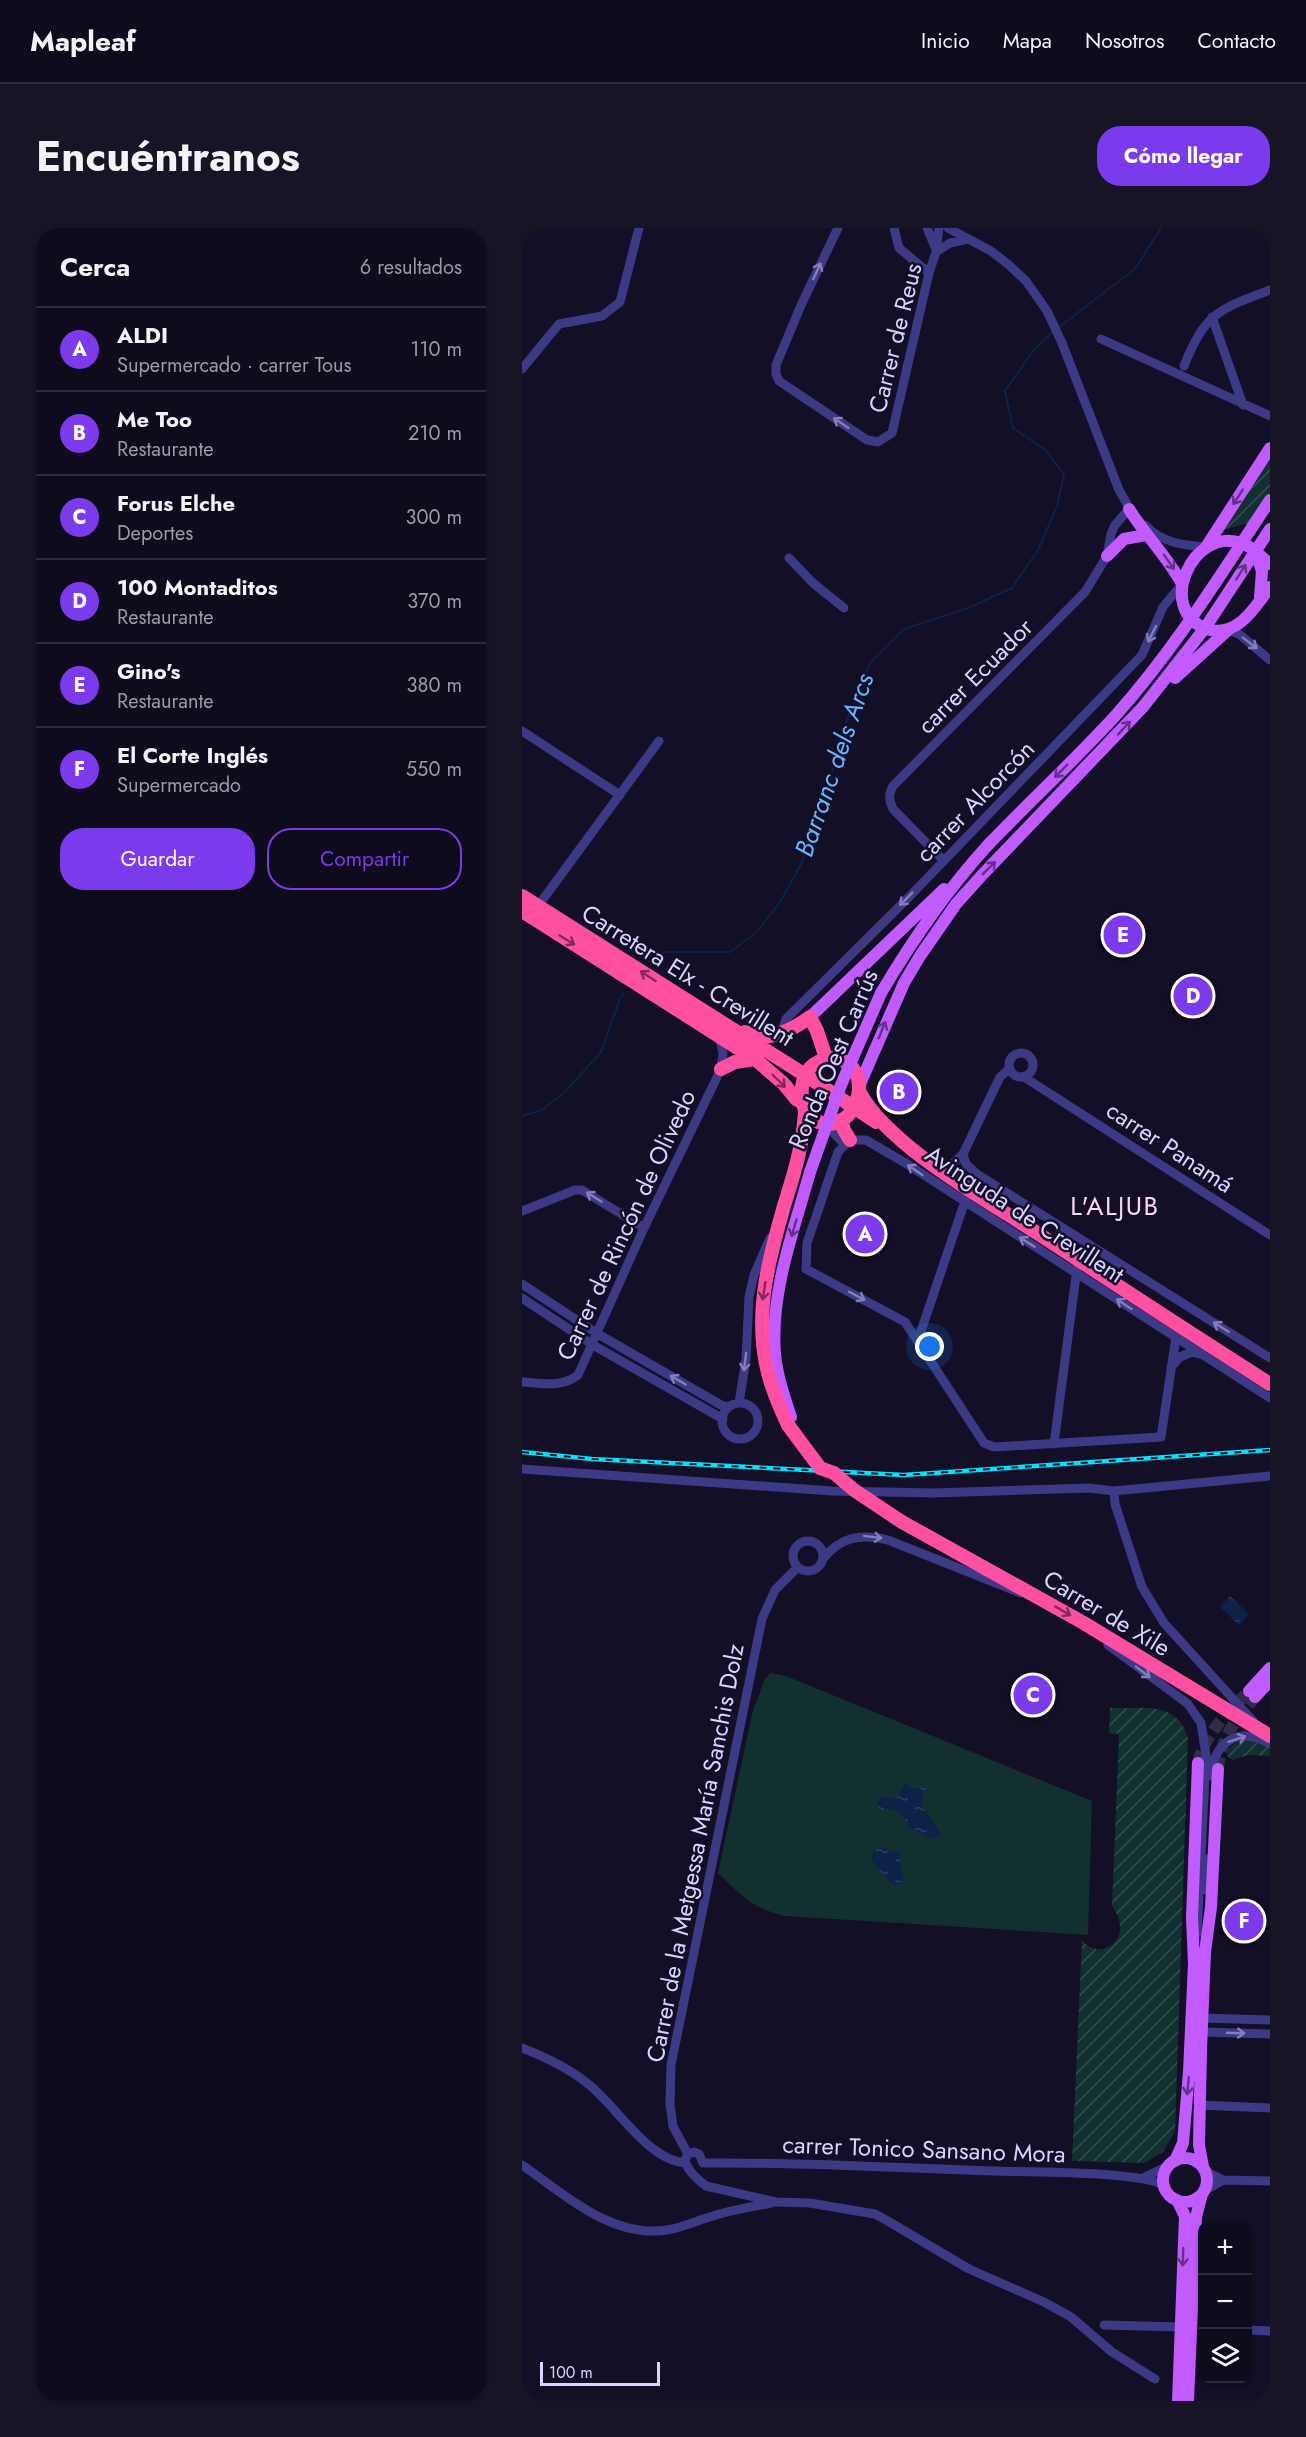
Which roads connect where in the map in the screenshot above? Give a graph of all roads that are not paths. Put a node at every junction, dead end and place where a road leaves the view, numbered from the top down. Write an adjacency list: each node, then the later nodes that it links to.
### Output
1 (639, 228): 14 (street)
2 (838, 228): 9 (street, Carrer de Reus, one-way to 2)
3 (894, 228): 9 (street)
4 (927, 228): 8 (street, Carrer de Reus)
5 (939, 228): 8 (street, Carrer de Reus)
6 (946, 228): 7 (street); 8 (street)
7 (968, 239): 8 (street); 19 (street)
8 (936, 252): 9 (street, Carrer de Reus)
9 (928, 273)
10 (1270, 290): 11 (street)
11 (1212, 317): 13 (street); 15 (street)
12 (1101, 339): 15 (street)
13 (1184, 366)
14 (522, 369)
15 (1243, 405): 16 (street)
16 (1270, 416)
17 (1270, 448): 23 (main road, one-way to 23)
18 (1270, 500): 22 (main road, Ronda Oest Carrús)
19 (1129, 509): 21 (main road); 23 (street); 25 (street, carrer Ecuador)
20 (1270, 529): 24 (main road, Ronda Oest Carrús)
21 (1146, 535): 25 (main road); 28 (main road, one-way to 28)
22 (1242, 543): 23 (main road); 24 (main road); 33 (main road, Ronda Oest Carrús)
23 (1206, 547): 28 (main road)
24 (1255, 552): 27 (main road); 31 (main road); 34 (main road, Ronda Oest Carrús, one-way to 24)
25 (1107, 556): 43 (street, carrer Ecuador)
26 (789, 558): 32 (street)
27 (1270, 564)
28 (1182, 584): 30 (main road, Ronda Oest Carrús); 43 (street, carrer Alcorcón, one-way to 43)
29 (1270, 586): 31 (main road, Ronda Oest Carrús)
30 (1182, 603): 33 (main road, Ronda Oest Carrús); 37 (main road, Ronda Oest Carrús)
31 (1256, 607): 35 (main road, Ronda Oest Carrús)
32 (844, 608)
33 (1191, 620): 34 (main road); 37 (main road, Ronda Oest Carrús)
34 (1204, 628): 35 (main road); 38 (main road, Ronda Oest Carrús)
35 (1228, 630): 36 (street, one-way to 36); 38 (main road, Ronda Oest Carrús)
36 (1270, 660)
37 (1158, 667): 42 (main road, Ronda Oest Carrús, one-way to 42)
38 (1143, 707): 62 (main road, Ronda Oest Carrús, one-way to 38)
39 (522, 731): 41 (street)
40 (659, 741): 41 (street)
41 (620, 795): 46 (street)
42 (987, 846): 53 (main road); 96 (main road, Ronda Oest Carrús, one-way to 96, bridge)
43 (944, 861): 51 (street, carrer Alcorcón, one-way to 51)
44 (522, 889): 46 (street)
45 (522, 896): 48 (highway, Carretera Elx - Crevillent)
46 (541, 902): 48 (street)
47 (522, 913): 49 (highway, Carretera Elx - Crevillent, one-way to 49)
48 (600, 945): 49 (highway, Carretera Elx - Crevillent)
49 (616, 963): 50 (highway, Carretera Elx - Crevillent)
50 (672, 999): 52 (highway, Carretera Elx - Crevillent); 55 (highway, Carretera Elx - Crevillent)
51 (803, 1001): 53 (street); 54 (street, carrer Alcorcón)
52 (703, 1011): 54 (highway); 61 (highway, Carretera Elx - Crevillent)
53 (810, 1017): 54 (highway); 56 (highway)
54 (780, 1033)
55 (719, 1036): 57 (highway, Carretera Elx - Crevillent); 59 (street, Carrer de Rincón de Olivedo)
56 (826, 1058): 61 (highway); 62 (highway, Avinguda de Crevillent)
57 (755, 1059): 59 (highway); 64 (highway, Carretera Elx - Crevillent, one-way to 64)
58 (1034, 1067): 60 (street); 60 (street); 63 (street, carrer Panamá)
59 (721, 1069): 76 (street, Carrer de Rincón de Olivedo)
60 (1016, 1073): 63 (street, carrer Panamá); 70 (street)
61 (805, 1075): 64 (highway, Ronda Oest Carrús); 65 (highway, Carretera Elx - Crevillent)
62 (860, 1089): 65 (highway); 68 (highway, Avinguda de Crevillent)
63 (1048, 1091): 77 (street, carrer Panamá)
64 (804, 1107): 67 (highway, Carretera Elx - Crevillent); 74 (highway, Ronda Oest Carrús)
65 (854, 1108): 66 (highway); 68 (highway, Carretera Elx - Crevillent)
66 (841, 1120): 67 (highway); 69 (highway)
67 (824, 1123): 69 (street)
68 (890, 1132): 71 (highway, Avinguda de Crevillent)
69 (848, 1143): 73 (street, Avinguda de Crevillent, one-way to 69); 83 (street, one-way to 83)
70 (963, 1154): 71 (street); 89 (street, Avinguda de Crevillent, one-way to 70)
71 (944, 1172): 72 (highway, Avinguda de Crevillent)
72 (969, 1188): 73 (street); 78 (highway, Avinguda de Crevillent)
73 (964, 1203): 78 (street, Avinguda de Crevillent, one-way to 73); 81 (street)
74 (784, 1206): 94 (street, one-way to 94); 96 (highway, Ronda Oest Carrús, one-way to 96)
75 (522, 1211): 76 (street, one-way to 75)
76 (644, 1228): 84 (street, Carrer de Rincón de Olivedo)
77 (1270, 1235)
78 (1077, 1266): 82 (highway, Avinguda de Crevillent); 85 (street, Avinguda de Crevillent, one-way to 78); 97 (street)
79 (522, 1284): 84 (street)
80 (522, 1299): 87 (street)
81 (926, 1316): 83 (street); 86 (street)
82 (1170, 1320): 85 (street); 92 (highway, Avinguda de Crevillent)
83 (905, 1322): 86 (street)
84 (598, 1334): 87 (street, Carrer de Rincón de Olivedo); 94 (street, one-way to 84)
85 (1174, 1336): 88 (street, Avinguda de Crevillent); 90 (street)
86 (918, 1340): 97 (street)
87 (593, 1345): 91 (street, Carrer de Rincón de Olivedo); 95 (street)
88 (1201, 1355): 90 (street); 93 (street, Avinguda de Crevillent)
89 (1270, 1358)
90 (1171, 1366): 97 (street)
91 (522, 1382)
92 (1270, 1384)
93 (1270, 1398)
94 (734, 1405): 95 (street); 95 (street)
95 (723, 1419)
96 (789, 1421): 101 (highway, Ronda Oest Carrús, bridge)
97 (1054, 1444)
98 (522, 1469): 100 (street)
99 (1270, 1476): 100 (street)
100 (1114, 1491): 108 (street)
101 (919, 1533): 104 (highway, Carrer de Xile)
102 (823, 1558): 103 (street); 103 (street); 104 (street, one-way to 104)
103 (798, 1567): 120 (street, Carrer de la Metgessa María Sanchis Dolz)
104 (1034, 1595): 105 (highway, Carrer de Xile, one-way to 105)
105 (1082, 1622): 108 (highway, Carrer de Xile); 112 (street, one-way to 112)
106 (1270, 1668): 107 (main road)
107 (1270, 1681)
108 (1268, 1738): 111 (street, one-way to 108)
109 (1198, 1762): 112 (main road)
110 (1218, 1769): 111 (main road)
111 (1205, 1952): 113 (main road)
112 (1194, 1964): 122 (main road, one-way to 122)
113 (1202, 2018): 114 (street); 115 (main road)
114 (1270, 2020)
115 (1202, 2032): 116 (street, one-way to 116); 118 (main road)
116 (1270, 2034)
117 (522, 2048): 120 (street)
118 (1199, 2105): 119 (street); 124 (main road)
119 (1270, 2108)
120 (688, 2162): 121 (street); 121 (street); 131 (street)
121 (703, 2163): 125 (street, carrer Tonico Sansano Mora)
122 (1172, 2163): 124 (main road); 125 (street, carrer Tonico Sansano Mora); 128 (main road)
123 (522, 2165): 131 (street)
124 (1204, 2169): 126 (street); 129 (main road)
125 (1143, 2178): 128 (street, carrer Tonico Sansano Mora)
126 (1222, 2180): 127 (street); 129 (street)
127 (1270, 2181)
128 (1164, 2186): 130 (main road)
129 (1203, 2193): 130 (main road); 133 (main road)
130 (1177, 2200): 133 (main road, one-way to 133)
131 (776, 2202): 136 (street)
132 (1104, 2325): 133 (street)
133 (1191, 2328): 137 (main road); 138 (main road)
134 (1252, 2330): 135 (street)
135 (1270, 2331)
136 (1155, 2379)
137 (1178, 2401)
138 (1188, 2401)

